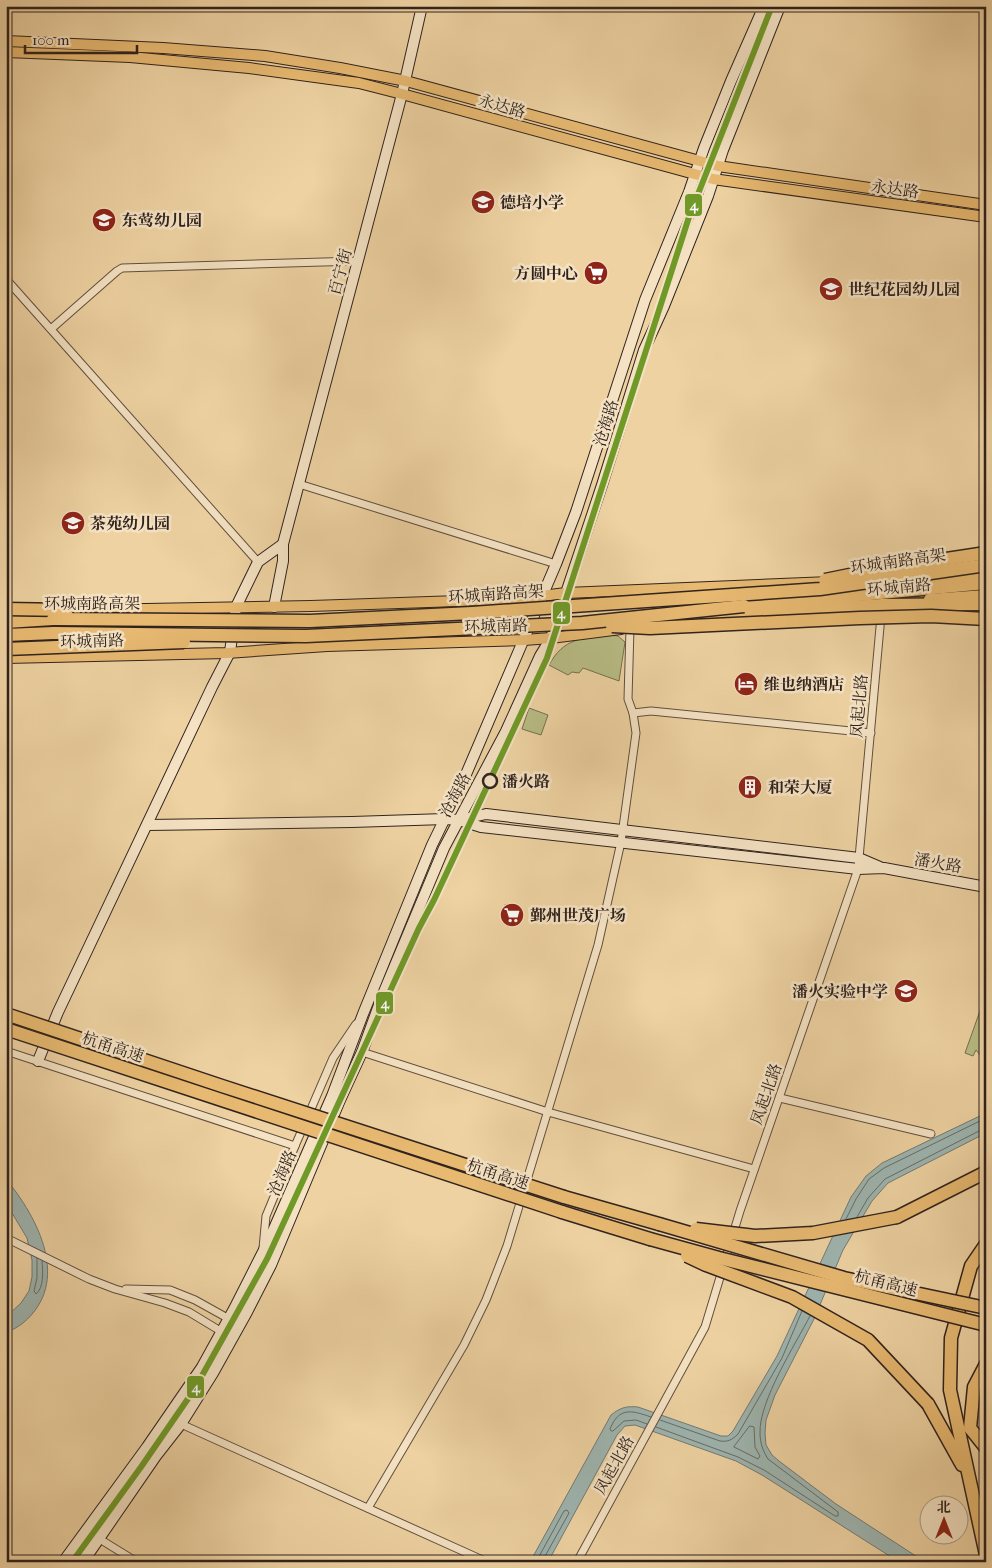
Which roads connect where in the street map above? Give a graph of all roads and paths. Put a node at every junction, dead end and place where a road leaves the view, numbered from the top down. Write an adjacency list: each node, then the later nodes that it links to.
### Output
1 (422, 6): 6 (main road, 百宁街)
2 (764, 6): 8 (main road, 沧海路)
3 (780, 6): 9 (main road, 沧海路)
4 (6, 41): 6 (main road, 永达路)
5 (6, 52): 7 (main road, 永达路)
6 (406, 81): 7 (main road, 百宁街); 8 (main road, 永达路)
7 (402, 94): 10 (main road, 永达路); 14 (main road, 百宁街)
8 (700, 161): 9 (main road, 永达路); 10 (main road, 沧海路)
9 (718, 166): 11 (main road, 沧海路); 12 (main road, 永达路)
10 (695, 175): 11 (main road, 永达路); 21 (main road, 沧海路)
11 (713, 179): 13 (main road, 永达路); 27 (main road, 沧海路)
12 (986, 205)
13 (986, 217)
14 (358, 261): 16 (street); 17 (main road, 百宁街)
15 (6, 279): 16 (street)
16 (51, 329): 20 (street)
17 (299, 484): 18 (main road, 百宁街); 21 (street)
18 (283, 544): 20 (main road); 32 (main road, 百宁街)
19 (986, 553): 26 (highway, bridge)
20 (258, 562): 33 (main road)
21 (556, 564): 29 (main road, 沧海路)
22 (986, 565): 26 (highway, 环城南路高架, bridge)
23 (986, 570): 26 (main road)
24 (986, 576): 26 (main road, 环城南路)
25 (986, 583): 40 (highway, 环城南路高架, bridge)
26 (768, 589): 27 (main road, 环城南路); 38 (highway, 环城南路高架, bridge)
27 (566, 593): 29 (main road, 环城南路); 44 (main road, 沧海路)
28 (986, 595): 35 (main road, 环城南路)
29 (540, 597): 32 (main road, 环城南路); 45 (main road, 沧海路)
30 (986, 604): 31 (highway)
31 (882, 605): 35 (highway); 50 (street, 凤起北路)
32 (274, 606): 33 (main road, 环城南路)
33 (236, 607): 36 (main road, 环城南路); 47 (main road)
34 (6, 609): 38 (highway, bridge)
35 (774, 612): 41 (main road, 环城南路)
36 (6, 616)
37 (986, 619): 40 (highway, bridge)
38 (310, 621): 39 (highway, 环城南路高架, bridge)
39 (6, 622)
40 (582, 623): 43 (highway, 环城南路高架, bridge)
41 (630, 628): 44 (main road, 环城南路); 49 (street)
42 (6, 635): 43 (highway, 环城南路高架, bridge)
43 (306, 636): 46 (highway, bridge)
44 (550, 638): 45 (main road, 环城南路); 52 (main road, 沧海路)
45 (524, 640): 47 (main road, 环城南路); 51 (main road, 沧海路)
46 (6, 649)
47 (230, 652): 48 (main road, 环城南路); 53 (main road)
48 (6, 658)
49 (633, 713): 50 (street); 54 (street)
50 (871, 733): 56 (street, 凤起北路)
51 (445, 819): 52 (main road, 潘火路); 53 (main road, 潘火路); 61 (main road, 沧海路)
52 (459, 820): 54 (main road, 潘火路); 55 (main road, 潘火路); 64 (main road, 沧海路)
53 (147, 825): 65 (main road)
54 (623, 830): 55 (street); 56 (main road, 潘火路)
55 (621, 842): 58 (main road, 潘火路); 67 (street)
56 (859, 858): 57 (main road, 潘火路); 58 (street, 凤起北路)
57 (884, 868): 58 (main road, 潘火路); 59 (main road, 潘火路)
58 (858, 869): 66 (street, 凤起北路)
59 (986, 887)
60 (6, 1014): 72 (highway, 杭甬高速, bridge)
61 (363, 1014): 69 (street); 76 (main road, 沧海路)
62 (6, 1029): 74 (highway, 杭甬高速, bridge)
63 (6, 1051): 65 (street)
64 (362, 1052): 67 (street); 80 (main road, 沧海路)
65 (38, 1061): 69 (street)
66 (780, 1098): 68 (street); 70 (street, 凤起北路)
67 (548, 1112): 70 (street); 88 (street)
68 (931, 1134)
69 (295, 1146): 76 (street)
70 (754, 1169): 96 (street, 凤起北路)
71 (984, 1172): 72 (highway, bridge)
72 (659, 1224): 78 (highway, 杭甬高速, bridge)
73 (6, 1238): 77 (street)
74 (650, 1239): 81 (highway, 杭甬高速, bridge); 87 (highway, bridge)
75 (986, 1244): 87 (highway)
76 (262, 1254): 79 (main road, 沧海路)
77 (115, 1289): 79 (street); 82 (street)
78 (986, 1308)
79 (229, 1318): 80 (street); 82 (main road, 沧海路)
80 (240, 1325): 83 (main road, 沧海路)
81 (986, 1325)
82 (222, 1331): 83 (street); 89 (main road, 沧海路)
83 (232, 1338): 85 (main road, 沧海路)
84 (986, 1364): 86 (highway)
85 (181, 1424): 88 (street); 90 (main road, 沧海路)
86 (986, 1448)
87 (968, 1477): 91 (highway)
88 (368, 1508): 95 (street)
89 (85, 1530): 90 (street); 92 (main road, 沧海路)
90 (98, 1539): 93 (main road, 沧海路); 94 (street)
91 (986, 1555)
92 (63, 1562)
93 (82, 1562)
94 (136, 1562)
95 (487, 1562)
96 (577, 1562)

